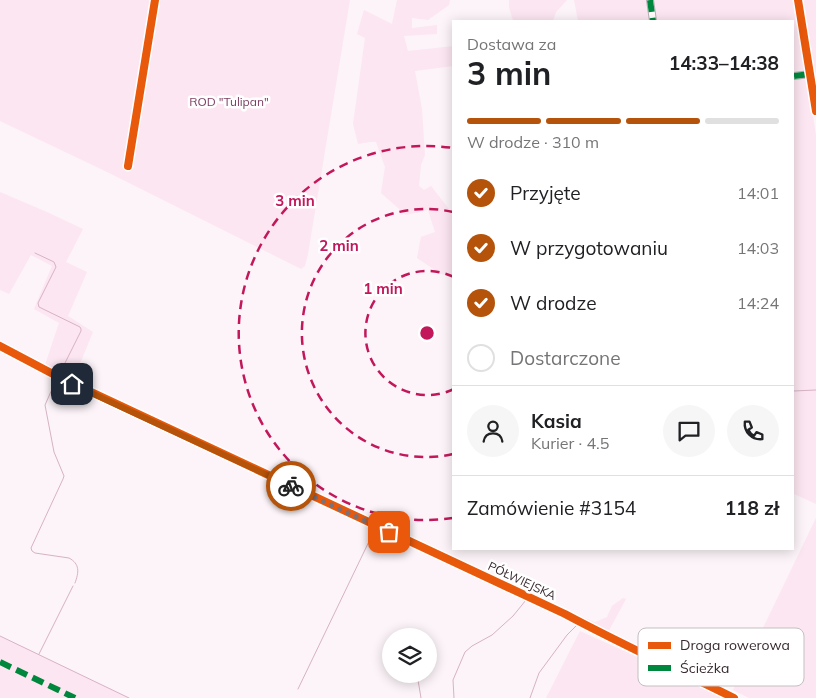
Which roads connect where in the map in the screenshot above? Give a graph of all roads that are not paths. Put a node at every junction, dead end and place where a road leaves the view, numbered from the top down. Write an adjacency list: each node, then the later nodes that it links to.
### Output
1 (155, 0): 8 (street)
2 (650, 0): 4 (street)
3 (798, 0): 5 (street)
4 (654, 20)
5 (810, 74): 6 (street); 7 (street)
6 (794, 76)
7 (816, 111)
8 (128, 166)
9 (0, 346): 10 (street, PÓŁWIEJSKA)
10 (638, 650)
11 (710, 686): 12 (street, PÓŁWIEJSKA)
12 (734, 698)

